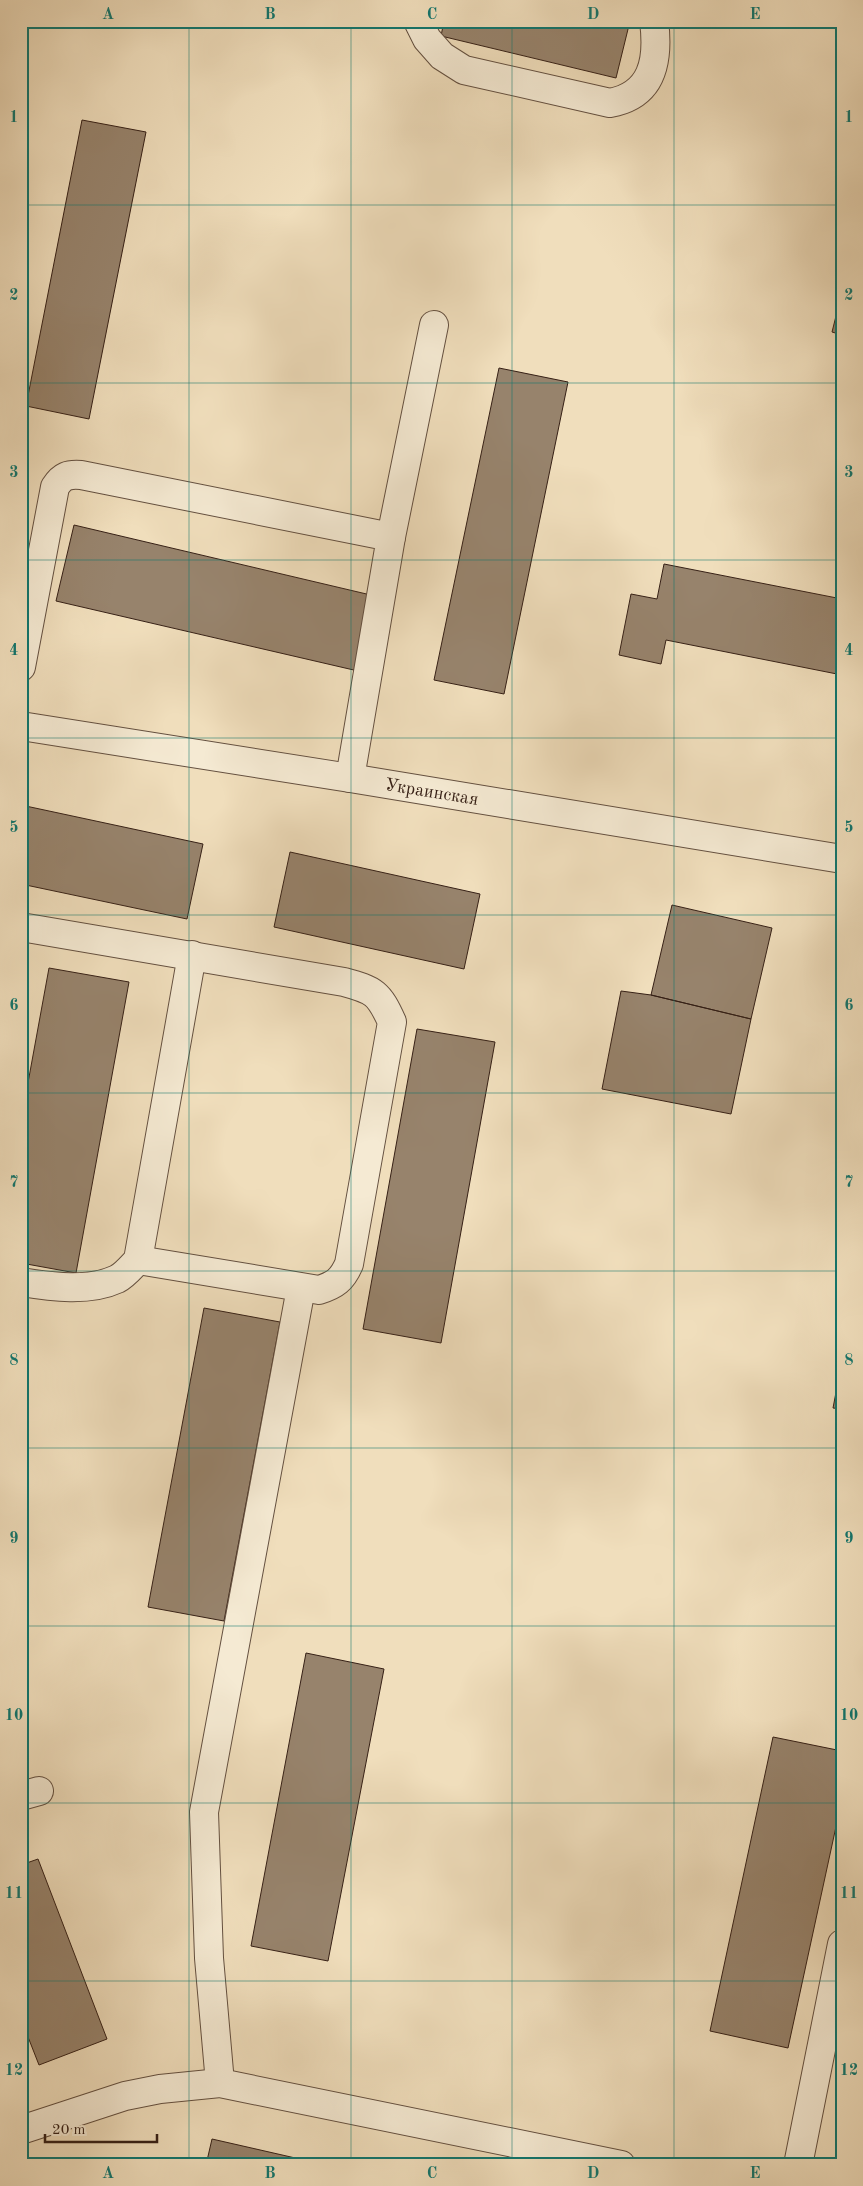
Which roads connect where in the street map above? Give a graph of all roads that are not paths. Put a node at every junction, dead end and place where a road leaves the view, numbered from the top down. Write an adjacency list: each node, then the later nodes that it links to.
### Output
1 (418, 21): 2 (street)
2 (654, 21)
3 (434, 325): 4 (street)
4 (391, 537): 5 (street); 7 (street)
5 (21, 668)
6 (21, 726): 7 (street, Украинская)
7 (350, 778): 8 (street, Украинская)
8 (842, 859)
9 (21, 926): 10 (street)
10 (192, 955): 11 (street); 13 (street)
11 (138, 1260): 12 (street); 13 (street)
12 (21, 1282)
13 (301, 1288): 15 (street)
14 (842, 1944): 18 (street)
15 (220, 2083): 16 (street); 17 (street)
16 (21, 2130)
17 (621, 2165)
18 (798, 2165)

